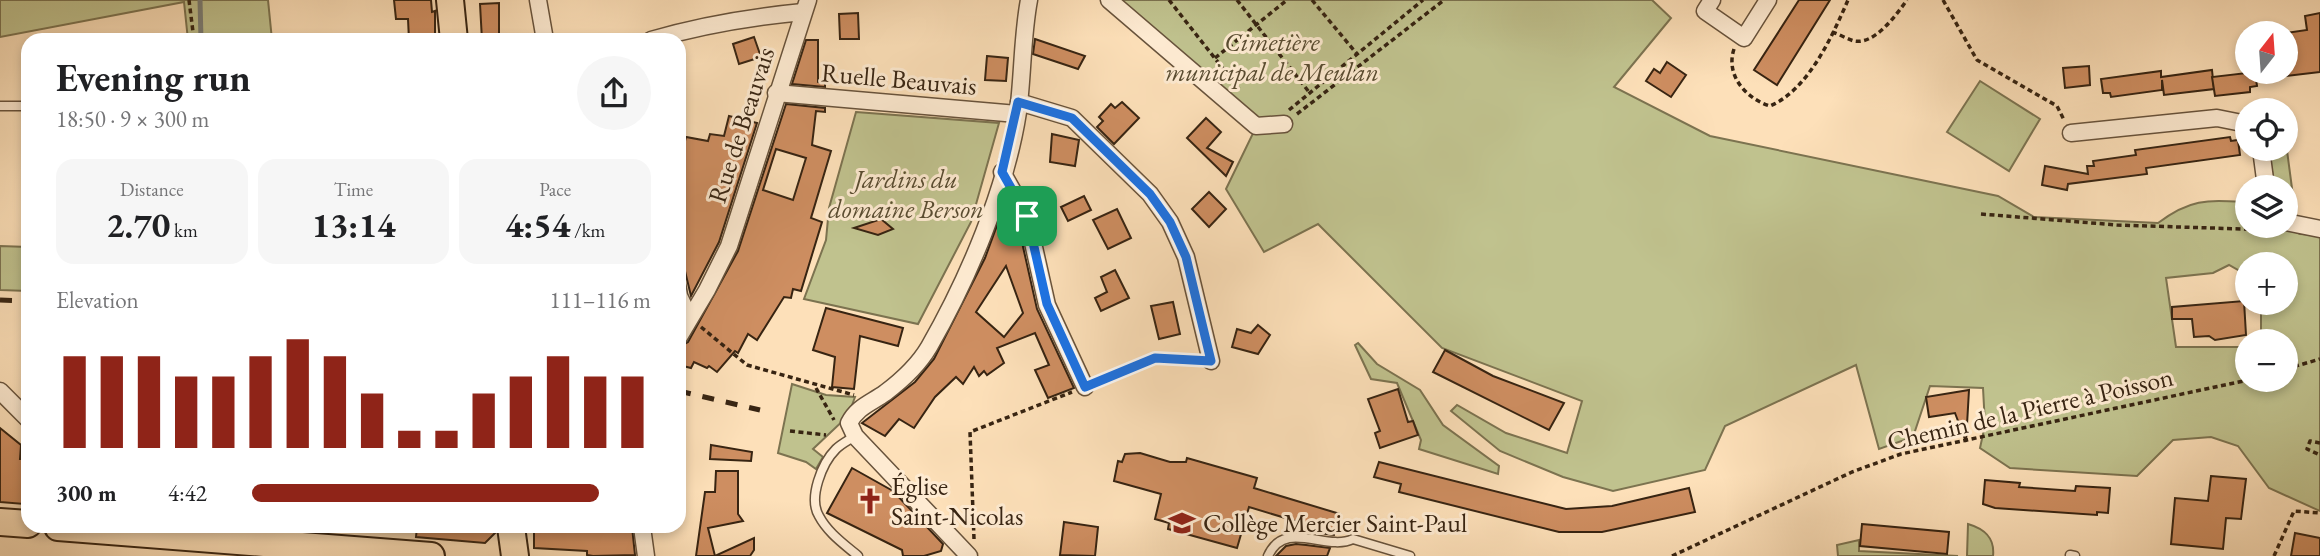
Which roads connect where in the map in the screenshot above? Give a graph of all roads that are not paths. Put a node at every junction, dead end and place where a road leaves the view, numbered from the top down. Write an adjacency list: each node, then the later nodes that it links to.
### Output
1 (450, 0): 8 (main road)
2 (538, 0): 9 (street)
3 (1029, 0): 14 (street)
4 (1110, 0): 15 (street)
5 (1712, 0): 6 (street)
6 (1768, 0)
7 (806, 6): 10 (street); 11 (street, Rue de Beauvais)
8 (453, 33)
9 (544, 33)
10 (675, 33)
11 (776, 93): 14 (street, Ruelle Beauvais); 22 (street, Rue de Beauvais)
12 (0, 106): 13 (lane)
13 (21, 106)
14 (1018, 108): 18 (street); 24 (street, Ruelle Beauvais)
15 (1285, 118)
16 (2235, 122): 17 (street)
17 (2071, 133)
18 (1002, 172): 25 (street); 28 (street)
19 (2298, 226): 20 (street)
20 (2320, 229)
21 (686, 302): 22 (lane)
22 (692, 317): 23 (street, Rue de Beauvais)
23 (686, 326)
24 (1211, 361)
25 (1085, 387)
26 (0, 391): 27 (street)
27 (21, 412)
28 (847, 430): 35 (street); 39 (lane)
29 (0, 522): 30 (main road)
30 (21, 524)
31 (126, 533): 34 (main road)
32 (512, 533): 37 (main road)
33 (643, 533): 38 (street)
34 (234, 546): 36 (main road)
35 (972, 549)
36 (431, 556)
37 (516, 556)
38 (646, 556)
39 (858, 556)
40 (1268, 556): 41 (lane)
41 (1410, 556)

